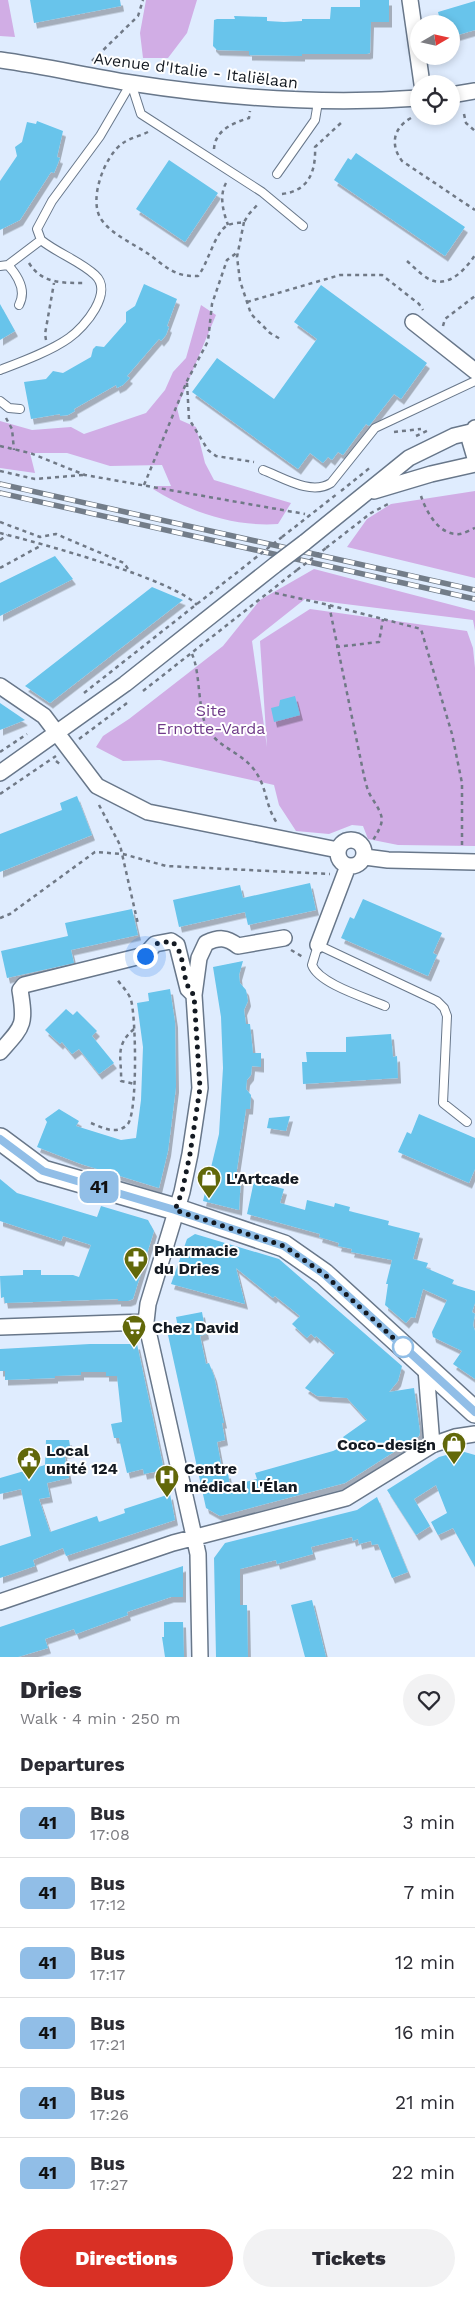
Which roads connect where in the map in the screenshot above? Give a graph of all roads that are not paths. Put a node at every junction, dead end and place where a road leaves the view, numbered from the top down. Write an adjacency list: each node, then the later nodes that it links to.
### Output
1 (410, 0): 3 (street)
2 (0, 60): 4 (street, Avenue d'Italie - Italiëlaan)
3 (421, 75)
4 (130, 83): 8 (street, Avenue d'Italie - Italiëlaan); 10 (lane); 11 (lane)
5 (475, 91): 6 (street)
6 (460, 93)
7 (410, 98): 8 (street, Avenue d'Italie - Italiëlaan)
8 (318, 102): 9 (lane)
9 (277, 174)
10 (303, 226)
11 (41, 240): 12 (lane); 15 (lane)
12 (4, 266): 13 (lane)
13 (19, 305)
14 (413, 322): 16 (street)
15 (0, 370)
16 (475, 371)
17 (475, 381): 24 (lane)
18 (0, 401): 19 (lane)
19 (20, 409)
20 (475, 430): 21 (street); 22 (street)
21 (421, 452): 25 (street); 26 (street)
22 (475, 458)
23 (475, 464): 25 (street)
24 (263, 470)
25 (431, 474): 26 (street)
26 (368, 493): 28 (street, bridge)
27 (0, 686): 28 (street)
28 (57, 733): 29 (street); 30 (street)
29 (0, 773)
30 (338, 850): 31 (street); 33 (street)
31 (364, 857): 32 (street); 33 (street)
32 (468, 862)
33 (348, 866): 35 (street)
34 (284, 938): 36 (street)
35 (318, 945): 37 (lane); 39 (lane)
36 (194, 995): 38 (street); 41 (street)
37 (385, 1006)
38 (0, 1052)
39 (467, 1122)
40 (0, 1139): 41 (street)
41 (175, 1210): 42 (street); 44 (street)
42 (146, 1322): 43 (street); 48 (street)
43 (0, 1327)
44 (426, 1369): 45 (street); 47 (street)
45 (475, 1412)
46 (475, 1434): 47 (street)
47 (432, 1445): 48 (street)
48 (194, 1537): 49 (street); 50 (street)
49 (0, 1602)
50 (200, 1657)

